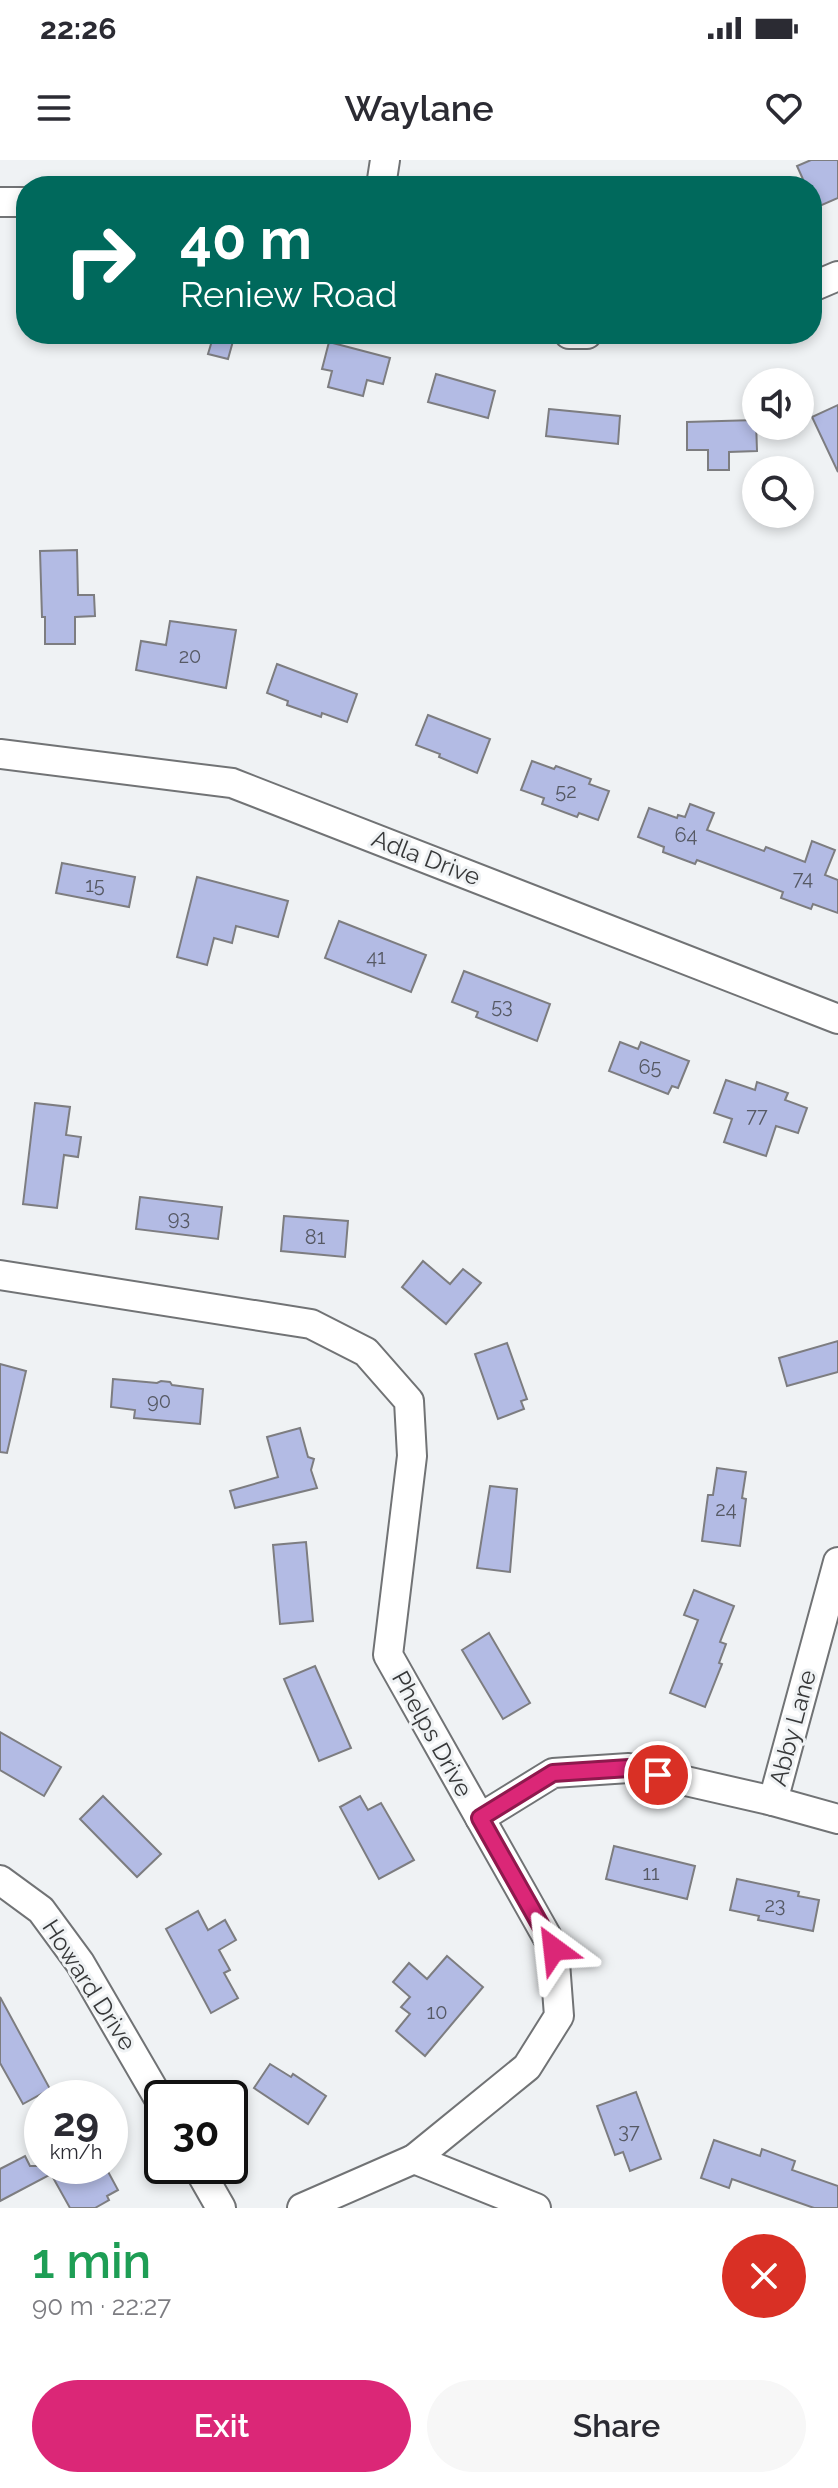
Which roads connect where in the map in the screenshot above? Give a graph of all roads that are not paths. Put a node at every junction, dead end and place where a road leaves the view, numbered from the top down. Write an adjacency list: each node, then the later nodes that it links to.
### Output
1 (0, 754): 2 (street, Adla Drive)
2 (838, 1019)
3 (0, 1275): 6 (street, Phelps Drive)
4 (838, 1562): 5 (street, Abby Lane)
5 (773, 1801): 6 (street); 7 (street)
6 (480, 1818): 10 (street, Phelps Drive)
7 (838, 1819)
8 (0, 1880): 9 (street, Howard Drive)
9 (148, 2080)
10 (414, 2159): 13 (street, Phelps Drive); 14 (street)
11 (207, 2184): 12 (street)
12 (221, 2208)
13 (302, 2208)
14 (536, 2208)

